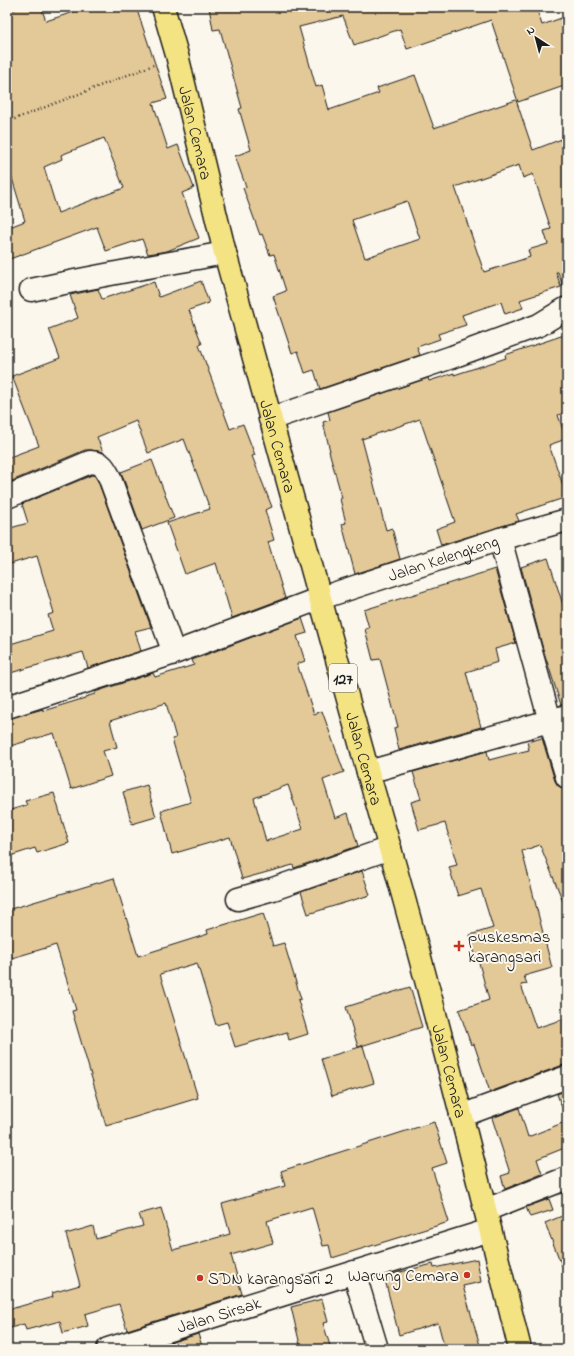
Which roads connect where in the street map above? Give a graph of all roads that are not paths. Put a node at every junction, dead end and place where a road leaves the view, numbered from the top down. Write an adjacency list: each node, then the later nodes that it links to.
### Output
1 (163, 7): 2 (main road, Jalan Cemara / 127)
2 (225, 253): 3 (street); 5 (main road, Jalan Cemara / 127)
3 (31, 290)
4 (567, 308): 5 (street)
5 (270, 419): 9 (main road, Jalan Cemara / 127)
6 (7, 497): 10 (street)
7 (567, 520): 8 (street, Jalan Kelengkeng)
8 (500, 539): 9 (street, Jalan Kelengkeng); 12 (street)
9 (320, 598): 10 (street, Jalan Kelengkeng); 13 (main road, Jalan Cemara / 127)
10 (174, 653): 11 (street, Jalan Kelengkeng)
11 (7, 707)
12 (558, 718): 13 (street); 14 (street)
13 (368, 772): 15 (main road, Jalan Cemara / 127)
14 (567, 777)
15 (390, 848): 16 (street); 18 (main road, Jalan Cemara / 127)
16 (238, 898)
17 (567, 1077): 18 (street)
18 (461, 1116): 20 (main road, Jalan Cemara / 127)
19 (567, 1178): 20 (street, Jalan Sirsak)
20 (488, 1220): 21 (street, Jalan Sirsak); 24 (main road, Jalan Cemara / 127)
21 (354, 1272): 22 (street, Jalan Sirsak); 23 (street)
22 (108, 1349)
23 (377, 1349)
24 (520, 1349)

